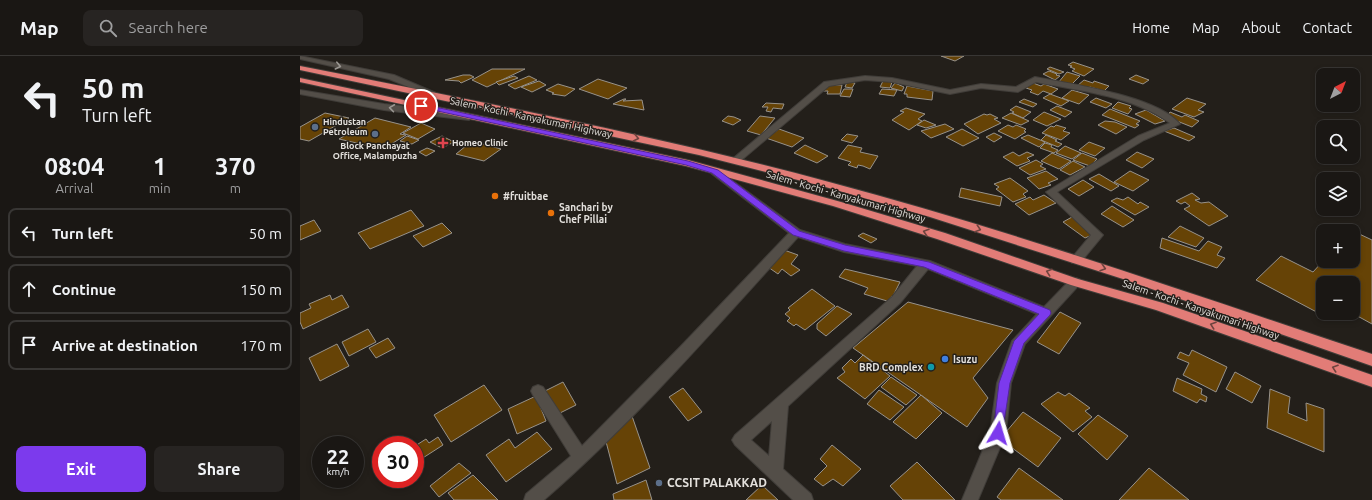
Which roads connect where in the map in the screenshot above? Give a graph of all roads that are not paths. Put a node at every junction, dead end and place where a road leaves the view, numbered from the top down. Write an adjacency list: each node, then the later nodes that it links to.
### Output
1 (300, 57): 5 (street, one-way to 5)
2 (300, 68): 5 (highway, Salem - Kochi - Kanyakumari Highway)
3 (300, 80): 6 (highway, Salem - Kochi - Kanyakumari Highway)
4 (300, 92): 6 (street, one-way to 4)
5 (439, 96): 7 (highway, Salem - Kochi - Kanyakumari Highway, one-way to 7)
6 (472, 117): 9 (highway, Salem - Kochi - Kanyakumari Highway)
7 (700, 152): 8 (highway, Salem - Kochi - Kanyakumari Highway); 9 (highway)
8 (735, 161): 12 (highway, Salem - Kochi - Kanyakumari Highway, one-way to 12); 12 (street)
9 (688, 163): 10 (highway, Salem - Kochi - Kanyakumari Highway)
10 (715, 172): 11 (street); 14 (highway, Salem - Kochi - Kanyakumari Highway, one-way to 10)
11 (796, 233): 13 (street); 20 (street)
12 (1076, 260): 16 (highway, Salem - Kochi - Kanyakumari Highway, one-way to 16)
13 (926, 264): 15 (street); 19 (street)
14 (1075, 282): 15 (street); 17 (highway, Salem - Kochi - Kanyakumari Highway, one-way to 14)
15 (1046, 313): 24 (street)
16 (1372, 360)
17 (1372, 381)
18 (538, 391): 20 (street)
19 (781, 404): 21 (street); 21 (street)
20 (581, 458): 22 (street)
21 (775, 472): 23 (street)
22 (532, 500)
23 (805, 500)
24 (970, 500)

